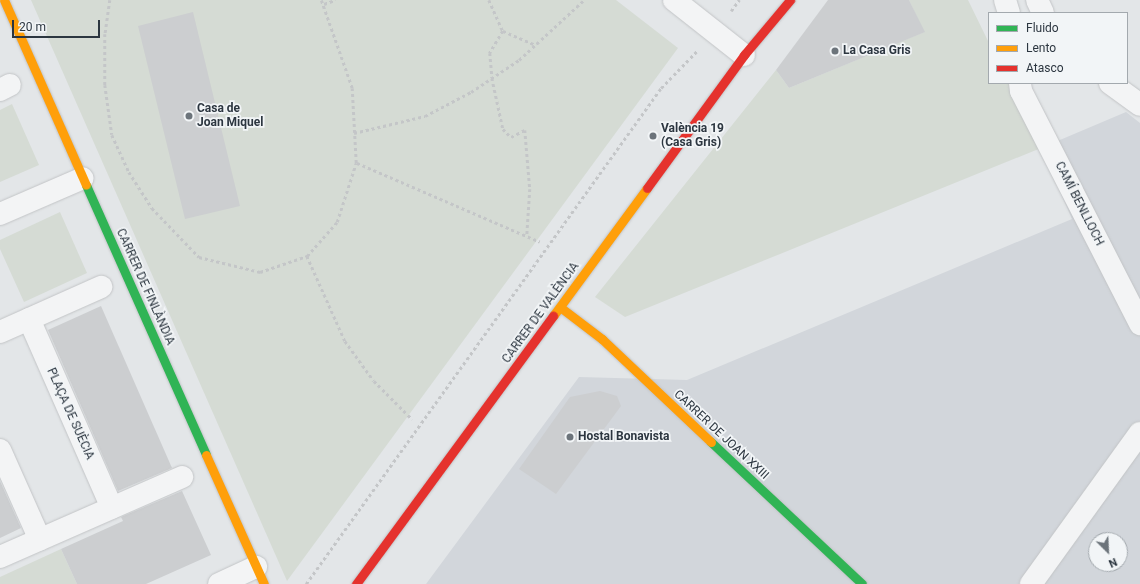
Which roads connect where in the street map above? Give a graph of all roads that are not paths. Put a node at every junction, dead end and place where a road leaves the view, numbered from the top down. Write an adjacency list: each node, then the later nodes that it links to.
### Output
1 (4, 0): 13 (street, CARRER DE FINLÀNDIA)
2 (674, 0): 9 (street)
3 (778, 0): 9 (street, CARRER DE VALÈNCIA)
4 (790, 0): 9 (street, CARRER DE VALÈNCIA)
5 (1005, 0): 7 (street)
6 (1037, 0): 8 (street)
7 (1009, 12)
8 (1043, 12)
9 (744, 55): 16 (street, CARRER DE VALÈNCIA)
10 (1020, 84): 18 (street, CAMÍ BENLLOCH)
11 (1111, 84): 12 (street)
12 (1140, 104)
13 (83, 178): 14 (street); 26 (street, CARRER DE FINLÀNDIA)
14 (0, 214)
15 (101, 287): 17 (street)
16 (560, 307): 28 (street, CARRER DE VALÈNCIA); 29 (street, CARRER DE JOAN XXIII)
17 (29, 319): 19 (street); 23 (street, PLAÇA DE SUÈCIA)
18 (1140, 324)
19 (0, 332)
20 (1140, 433): 30 (street)
21 (0, 450): 24 (street)
22 (182, 477): 23 (street)
23 (112, 508): 24 (street)
24 (40, 540): 25 (street)
25 (0, 557)
26 (260, 576): 27 (street)
27 (219, 584)
28 (356, 584)
29 (862, 584)
30 (1031, 584)

